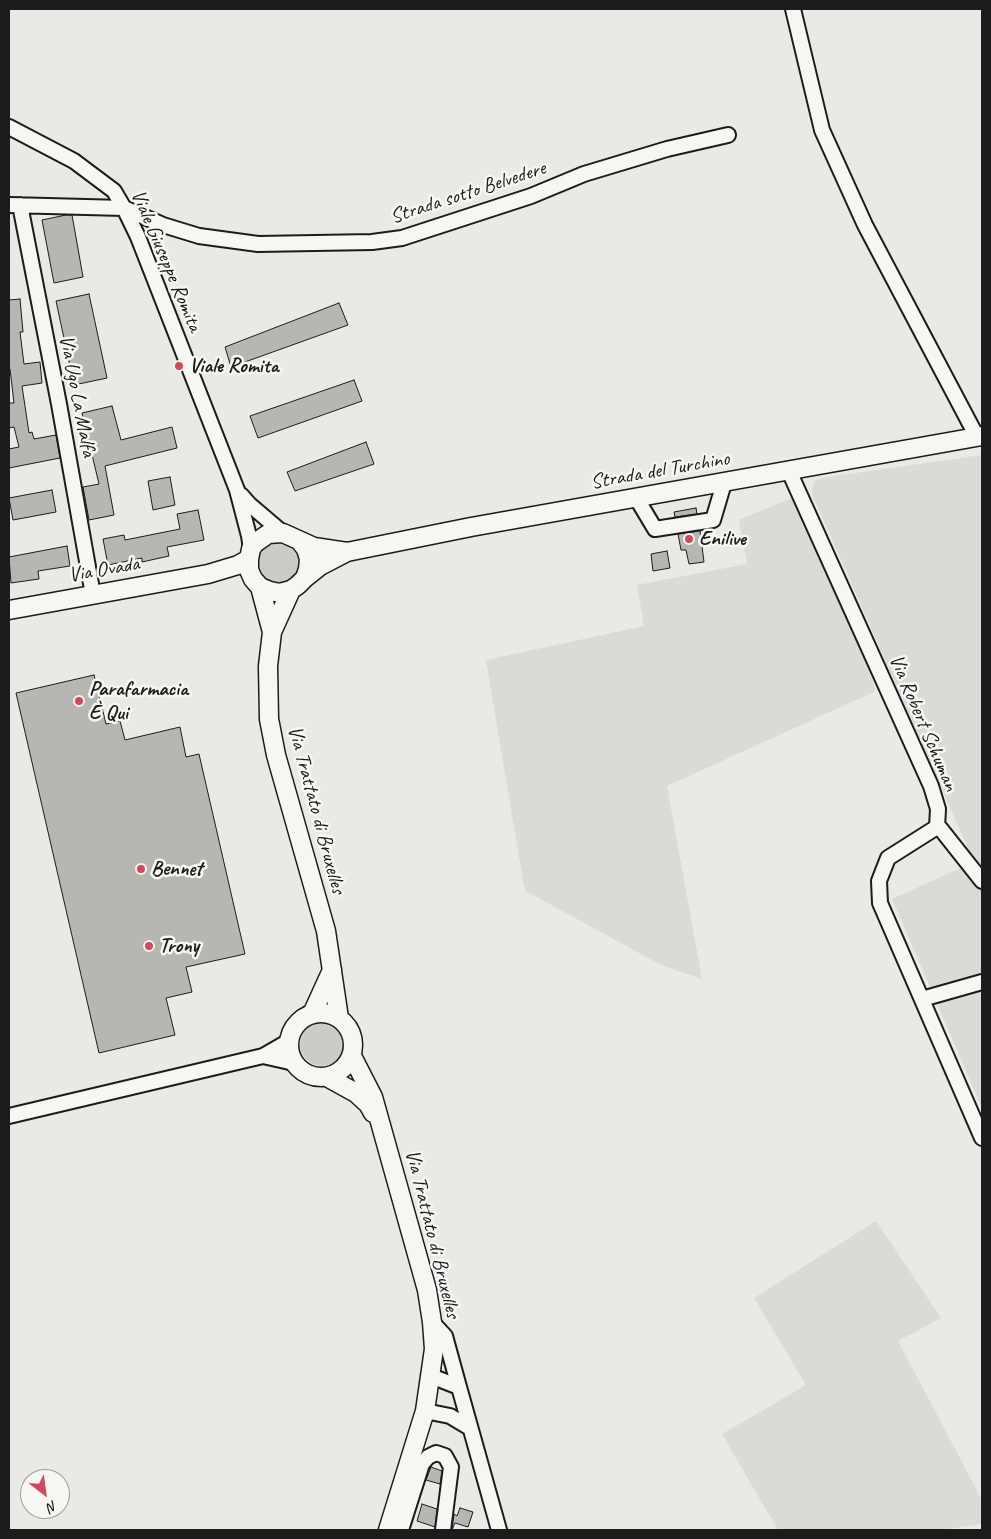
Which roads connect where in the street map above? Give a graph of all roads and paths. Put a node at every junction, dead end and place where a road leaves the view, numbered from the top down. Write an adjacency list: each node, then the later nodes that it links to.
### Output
1 (793, 9): 6 (street)
2 (9, 127): 5 (street, Viale Giuseppe Romita)
3 (728, 135): 5 (street, Strada sotto Belvedere)
4 (14, 205): 5 (street, Strada sotto Belvedere); 19 (street, Via Ugo La Malfa)
5 (124, 208): 9 (street, Viale Giuseppe Romita)
6 (980, 437): 7 (main road, Strada del Turchino)
7 (789, 470): 8 (main road, Strada del Turchino); 22 (street, Via Robert Schuman)
8 (724, 483): 10 (main road, Strada del Turchino); 10 (street)
9 (237, 490): 11 (street, Viale Giuseppe Romita); 14 (street, Viale Giuseppe Romita)
10 (636, 499): 13 (main road, Strada del Turchino)
11 (283, 532): 12 (main road); 14 (main road)
12 (300, 541): 13 (main road, Strada del Turchino); 16 (main road)
13 (347, 552): 16 (main road, Strada del Turchino)
14 (250, 554): 15 (main road, Via Ovada); 17 (main road)
15 (208, 574): 17 (main road, Via Ovada); 19 (main road, Via Ovada)
16 (305, 578): 18 (main road)
17 (257, 583): 18 (main road); 21 (main road, Via Trattato di Bruxelles)
18 (290, 590): 21 (main road, Via Trattato di Bruxelles)
19 (93, 595): 20 (main road, Via Ovada)
20 (9, 610)
21 (272, 632): 24 (main road, Via Trattato di Bruxelles)
22 (937, 827): 23 (street); 26 (street)
23 (982, 881)
24 (332, 969): 27 (main road); 28 (main road, Via Trattato di Bruxelles)
25 (982, 982): 26 (street)
26 (922, 999): 36 (street)
27 (312, 1014): 28 (main road); 29 (main road)
28 (339, 1018): 31 (main road)
29 (289, 1042): 30 (street); 32 (main road)
30 (263, 1056): 32 (street); 34 (street)
31 (352, 1056): 33 (main road); 35 (main road, Via Trattato di Bruxelles)
32 (294, 1063): 33 (main road)
33 (327, 1077): 35 (main road, Via Trattato di Bruxelles)
34 (9, 1116)
35 (381, 1124): 37 (main road, Via Trattato di Bruxelles)
36 (982, 1138)
37 (432, 1322): 38 (main road, Via Trattato di Bruxelles); 39 (street)
38 (431, 1376): 39 (street); 40 (main road, Via Trattato di Bruxelles)
39 (459, 1387): 41 (street)
40 (425, 1411): 41 (street); 42 (main road, Via Trattato di Bruxelles)
41 (470, 1428): 45 (street)
42 (388, 1530)
43 (401, 1530): 44 (street)
44 (443, 1530)
45 (499, 1530)

